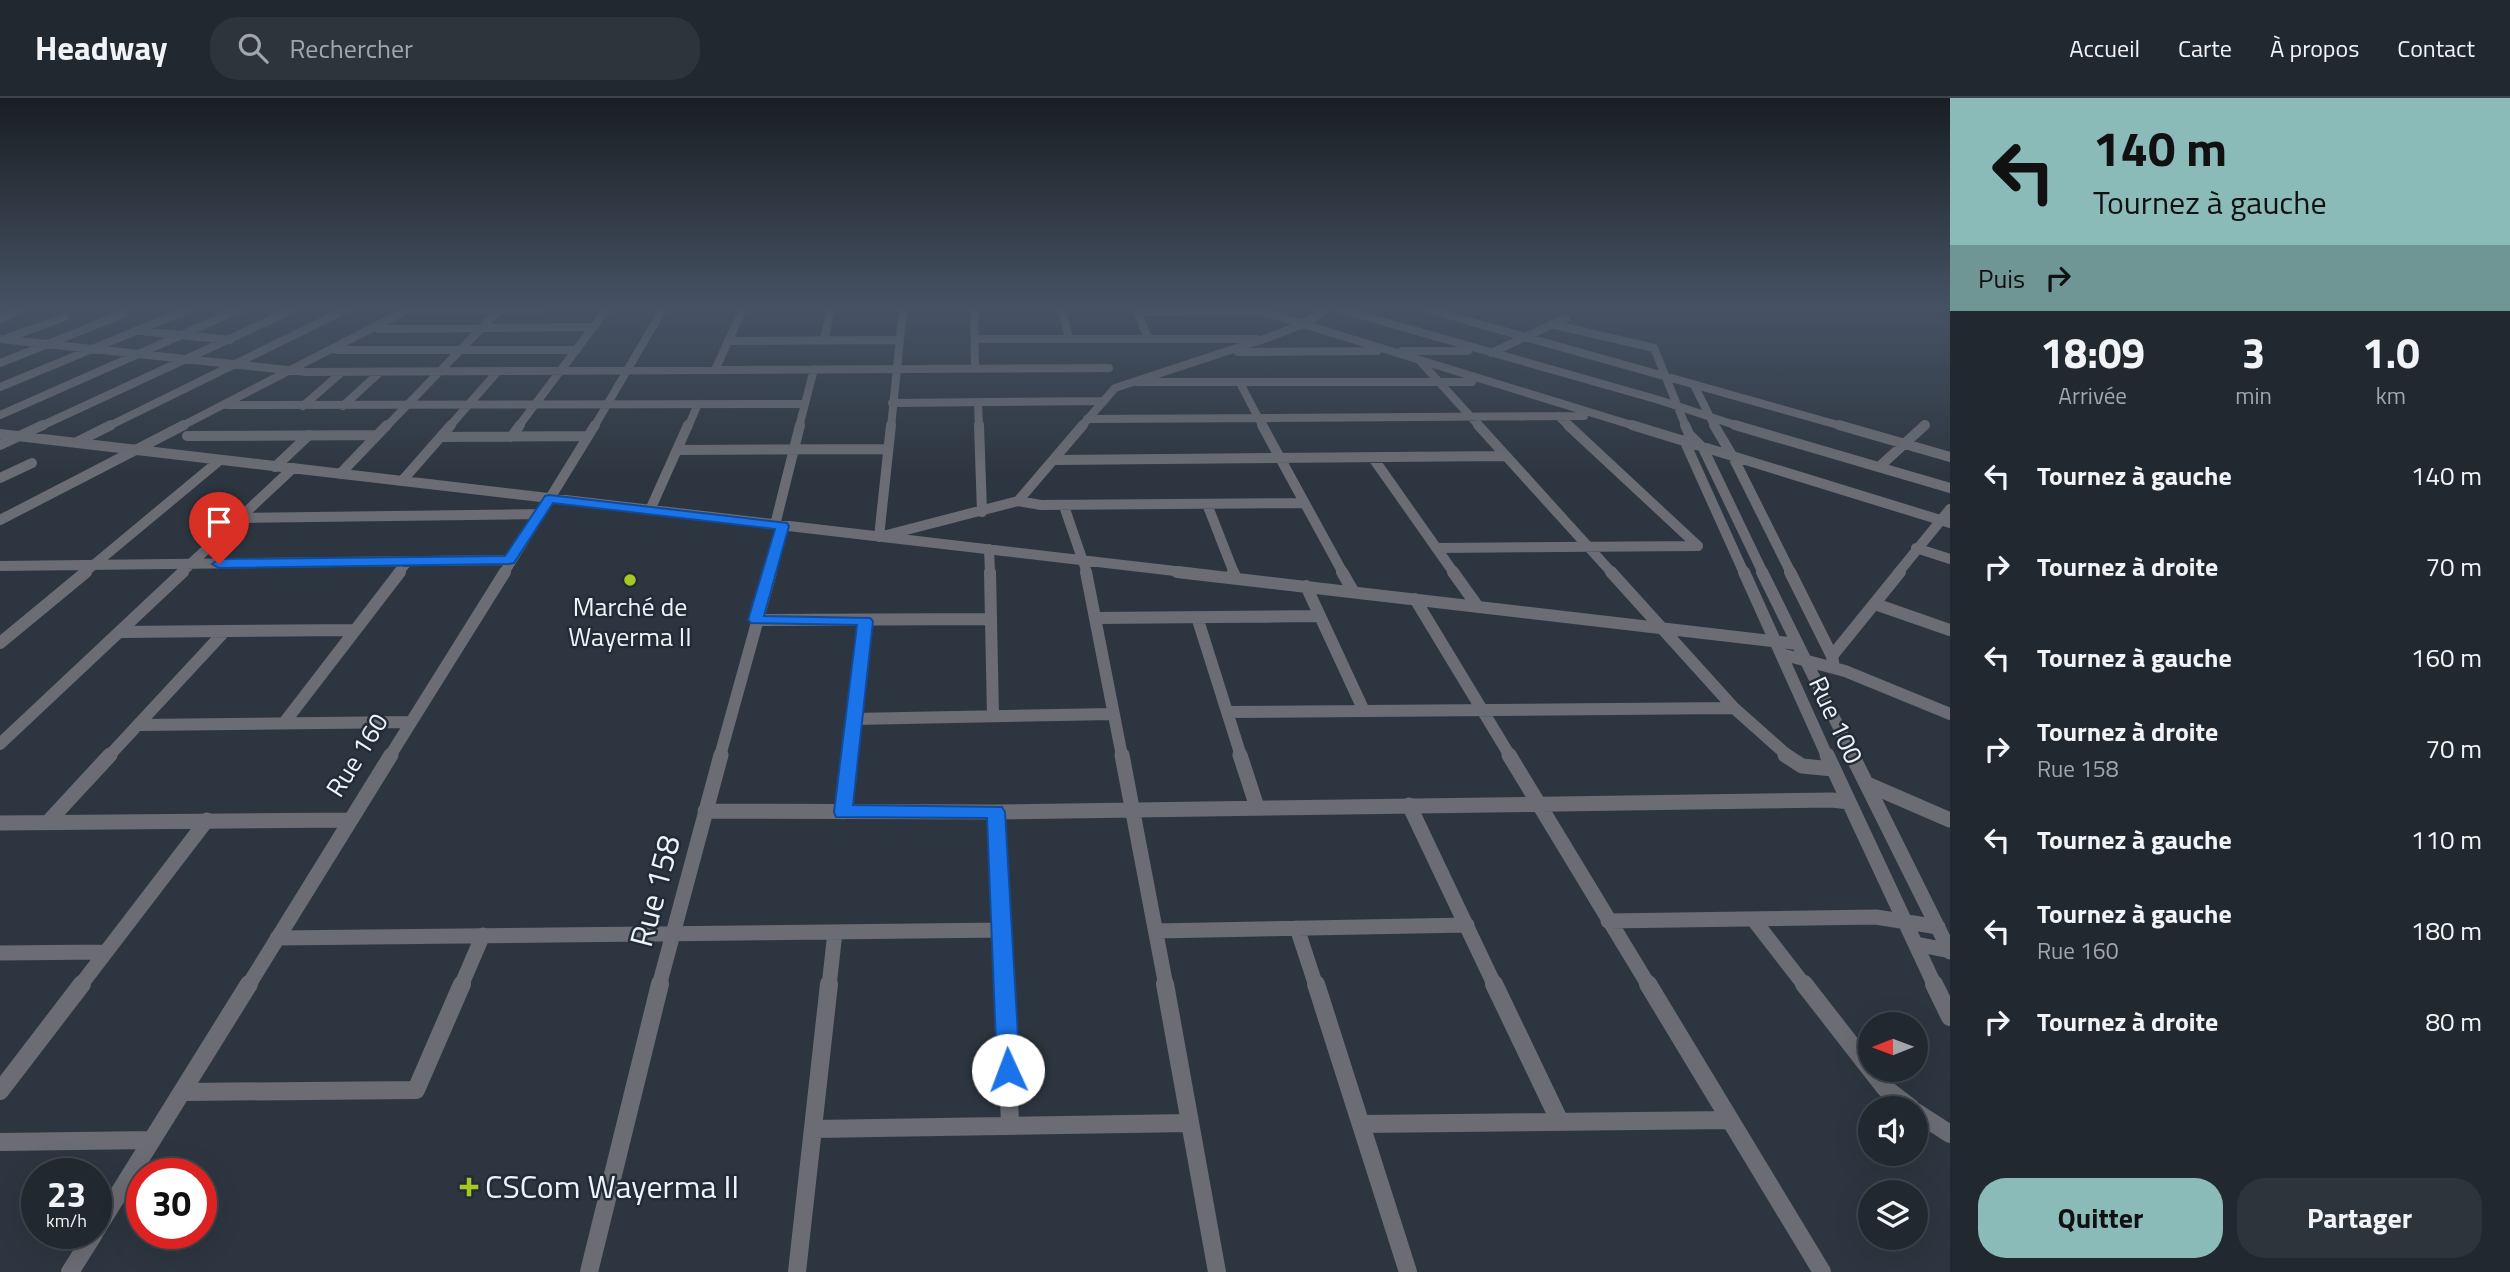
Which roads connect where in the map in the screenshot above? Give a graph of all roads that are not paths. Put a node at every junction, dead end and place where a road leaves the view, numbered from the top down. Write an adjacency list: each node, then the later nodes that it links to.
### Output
1 (56, 364): 37 (street)
2 (117, 364): 51 (street)
3 (177, 364): 64 (street)
4 (237, 364): 68 (street)
5 (245, 364): 23 (street)
6 (307, 364): 23 (street)
7 (447, 364): 30 (street)
8 (566, 364): 26 (street)
9 (632, 364): 27 (street, Rue 160)
10 (718, 364): 24 (street)
11 (896, 364): 22 (street)
12 (975, 364): 19 (street)
13 (1187, 364): 32 (street)
14 (1423, 364): 33 (street)
15 (1429, 364): 34 (street)
16 (1528, 364): 50 (street)
17 (1629, 364): 31 (street)
18 (1660, 364): 31 (street, Rue 100)
19 (975, 368): 20 (street); 22 (street)
20 (1109, 368)
21 (814, 369): 22 (street); 24 (street); 42 (street, Rue 158)
22 (895, 369): 40 (street)
23 (295, 370): 28 (street); 43 (street)
24 (715, 370): 27 (street)
25 (498, 371): 26 (street); 30 (street); 46 (street)
26 (561, 371): 27 (street); 47 (street)
27 (628, 371): 48 (street, Rue 160)
28 (342, 372): 29 (street); 44 (street)
29 (380, 372): 30 (street); 49 (street)
30 (439, 372): 45 (street)
31 (1664, 376): 36 (street); 50 (street, Rue 100)
32 (1132, 381): 35 (street); 38 (street)
33 (1439, 382): 34 (street); 35 (street); 54 (street)
34 (1486, 382): 53 (street)
35 (1240, 383): 57 (street)
36 (1694, 385): 55 (street); 69 (street)
37 (0, 387)
38 (1102, 401): 39 (street); 56 (street)
39 (978, 402): 40 (street); 98 (street)
40 (892, 403): 73 (street)
41 (698, 404): 42 (street); 48 (street); 75 (street)
42 (805, 404): 72 (street, Rue 158)
43 (227, 405): 44 (street); 74 (street)
44 (303, 405): 49 (street)
45 (406, 405): 46 (street); 49 (street); 61 (street)
46 (468, 405): 47 (street); 65 (street)
47 (536, 405): 48 (street); 66 (street)
48 (608, 405): 63 (street, Rue 160)
49 (343, 406)
50 (1676, 406): 55 (street); 67 (street, Rue 100)
51 (0, 415)
52 (1558, 416): 53 (street); 54 (street); 105 (street)
53 (1598, 416): 67 (street)
54 (1471, 417): 57 (street); 76 (street)
55 (1709, 417): 77 (street); 85 (street)
56 (1087, 419): 57 (street); 82 (street)
57 (1258, 419): 79 (street)
58 (1924, 425): 69 (street)
59 (0, 434): 64 (street)
60 (309, 435): 61 (street); 62 (street); 84 (street)
61 (377, 435): 87 (street)
62 (187, 436)
63 (587, 436): 66 (street); 91 (street, Rue 160)
64 (19, 437): 68 (street); 70 (street)
65 (441, 437): 66 (street); 89 (street)
66 (511, 437)
67 (1686, 437): 71 (street); 137 (street, Rue 100)
68 (76, 443): 74 (street)
69 (1906, 444): 78 (street); 85 (street)
70 (0, 445)
71 (1703, 448): 77 (street); 136 (street)
72 (793, 449): 73 (street); 75 (street); 103 (street, Rue 158)
73 (887, 449): 104 (street)
74 (139, 450): 81 (street); 101 (street)
75 (677, 450): 97 (street)
76 (1505, 456): 80 (street); 105 (street)
77 (1733, 457): 102 (street); 139 (street)
78 (1950, 457)
79 (1279, 458): 80 (street); 82 (street); 93 (street)
80 (1373, 458): 106 (street)
81 (220, 460): 84 (street); 114 (street)
82 (1053, 460): 92 (street)
83 (32, 463): 88 (street)
84 (275, 467): 86 (street)
85 (1879, 467): 90 (street)
86 (293, 468): 87 (street); 100 (street)
87 (340, 474): 89 (street)
88 (0, 478)
89 (402, 481): 91 (street)
90 (1950, 488)
91 (549, 499): 97 (street); 99 (street, Rue 160)
92 (1018, 501): 95 (street); 98 (street)
93 (1302, 503): 94 (street); 118 (street)
94 (1207, 504): 95 (street); 116 (street)
95 (1063, 506): 111 (street)
96 (1950, 509): 102 (street)
97 (650, 510): 103 (street)
98 (982, 512): 104 (street)
99 (538, 514): 100 (street); 110 (street, Rue 160)
100 (240, 518): 113 (street)
101 (0, 520)
102 (1945, 522): 107 (street)
103 (779, 525): 104 (street); 126 (street, Rue 158)
104 (879, 537): 108 (street)
105 (1589, 547): 106 (street); 128 (street)
106 (1436, 548): 121 (street)
107 (1916, 548): 109 (street); 120 (street)
108 (989, 549): 111 (street); 125 (street)
109 (1950, 559)
110 (509, 560): 112 (street); 148 (street, Rue 160)
111 (1084, 560): 116 (street); 124 (street)
112 (407, 562): 113 (street); 131 (street)
113 (192, 564): 114 (street); 134 (street)
114 (96, 565): 115 (street); 130 (street)
115 (0, 566)
116 (1235, 577): 117 (street)
117 (1306, 586): 118 (street); 122 (street)
118 (1353, 591): 119 (street)
119 (1415, 599): 121 (street); 141 (street)
120 (1875, 604): 132 (street); 139 (street)
121 (1478, 607): 128 (street)
122 (1319, 616): 123 (street); 142 (street)
123 (1197, 617): 124 (street); 143 (street)
124 (1096, 618): 144 (street)
125 (990, 619): 127 (street); 146 (street)
126 (756, 620): 127 (street); 161 (street, Rue 158)
127 (865, 621): 147 (street)
128 (1662, 628): 137 (street); 140 (street)
129 (0, 629): 130 (street)
130 (17, 629): 135 (street)
131 (354, 630): 133 (street); 149 (street)
132 (1950, 630)
133 (225, 631): 134 (street); 150 (street)
134 (120, 632): 151 (street)
135 (0, 643)
136 (1797, 644): 137 (street); 138 (street)
137 (1778, 648): 138 (street); 154 (street, Rue 100)
138 (1803, 657): 139 (street); 155 (street)
139 (1833, 662): 145 (street)
140 (1734, 708): 141 (street); 154 (street)
141 (1479, 710): 142 (street); 157 (street)
142 (1364, 711): 143 (street)
143 (1228, 712): 159 (street)
144 (1112, 714): 146 (street); 160 (street)
145 (1950, 714)
146 (993, 716): 147 (street)
147 (854, 719): 162 (street)
148 (411, 722): 149 (street); 165 (street, Rue 160)
149 (284, 723): 150 (street)
150 (139, 724): 168 (street)
151 (17, 728): 152 (street); 153 (street)
152 (0, 729)
153 (0, 744)
154 (1833, 769): 156 (street, Rue 100)
155 (1867, 784): 166 (street); 173 (street)
156 (1849, 802): 157 (street); 171 (street, Rue 100)
157 (1537, 804): 158 (street); 170 (street)
158 (1409, 805): 159 (street); 172 (street)
159 (1257, 807): 160 (street)
160 (1132, 809): 163 (street); 176 (street)
161 (705, 811): 162 (street); 178 (street, Rue 158)
162 (843, 812): 163 (street)
163 (996, 812): 175 (street)
164 (207, 820): 165 (street); 168 (street); 183 (street)
165 (349, 820): 180 (street, Rue 160)
166 (1950, 820)
167 (0, 822): 168 (street)
168 (48, 822)
169 (1753, 919): 170 (street); 171 (street); 188 (street)
170 (1608, 921): 189 (street)
171 (1906, 921): 173 (street); 181 (street, Rue 100)
172 (1467, 925): 174 (street); 191 (street)
173 (1938, 927): 182 (street)
174 (1297, 928): 176 (street); 193 (street)
175 (1003, 930): 177 (street); 194 (street)
176 (1156, 931): 192 (street)
177 (835, 932): 178 (street); 195 (street)
178 (672, 933): 179 (street); 202 (street, Rue 158)
179 (483, 935): 180 (street); 187 (street)
180 (277, 938): 187 (street, Rue 160)
181 (1916, 944): 182 (street); 185 (street, Rue 100)
182 (1950, 951)
183 (105, 952): 184 (street); 186 (street)
184 (0, 953)
185 (1950, 1017)
186 (0, 1091)
187 (182, 1092): 197 (street, Rue 160)
188 (1895, 1096)
189 (1729, 1120): 191 (street); 206 (street)
190 (1928, 1120): 196 (street)
191 (1560, 1122): 193 (street)
192 (1189, 1123): 194 (street); 204 (street)
193 (1362, 1124): 205 (street)
194 (1010, 1126): 195 (street)
195 (814, 1129): 203 (street)
196 (1950, 1134)
197 (152, 1140): 198 (street); 199 (street, Rue 160)
198 (0, 1142)
199 (112, 1205)
200 (84, 1249): 201 (street, Rue 160)
201 (70, 1272)
202 (589, 1272)
203 (797, 1272)
204 (1217, 1272)
205 (1408, 1272)
206 (1822, 1272)

